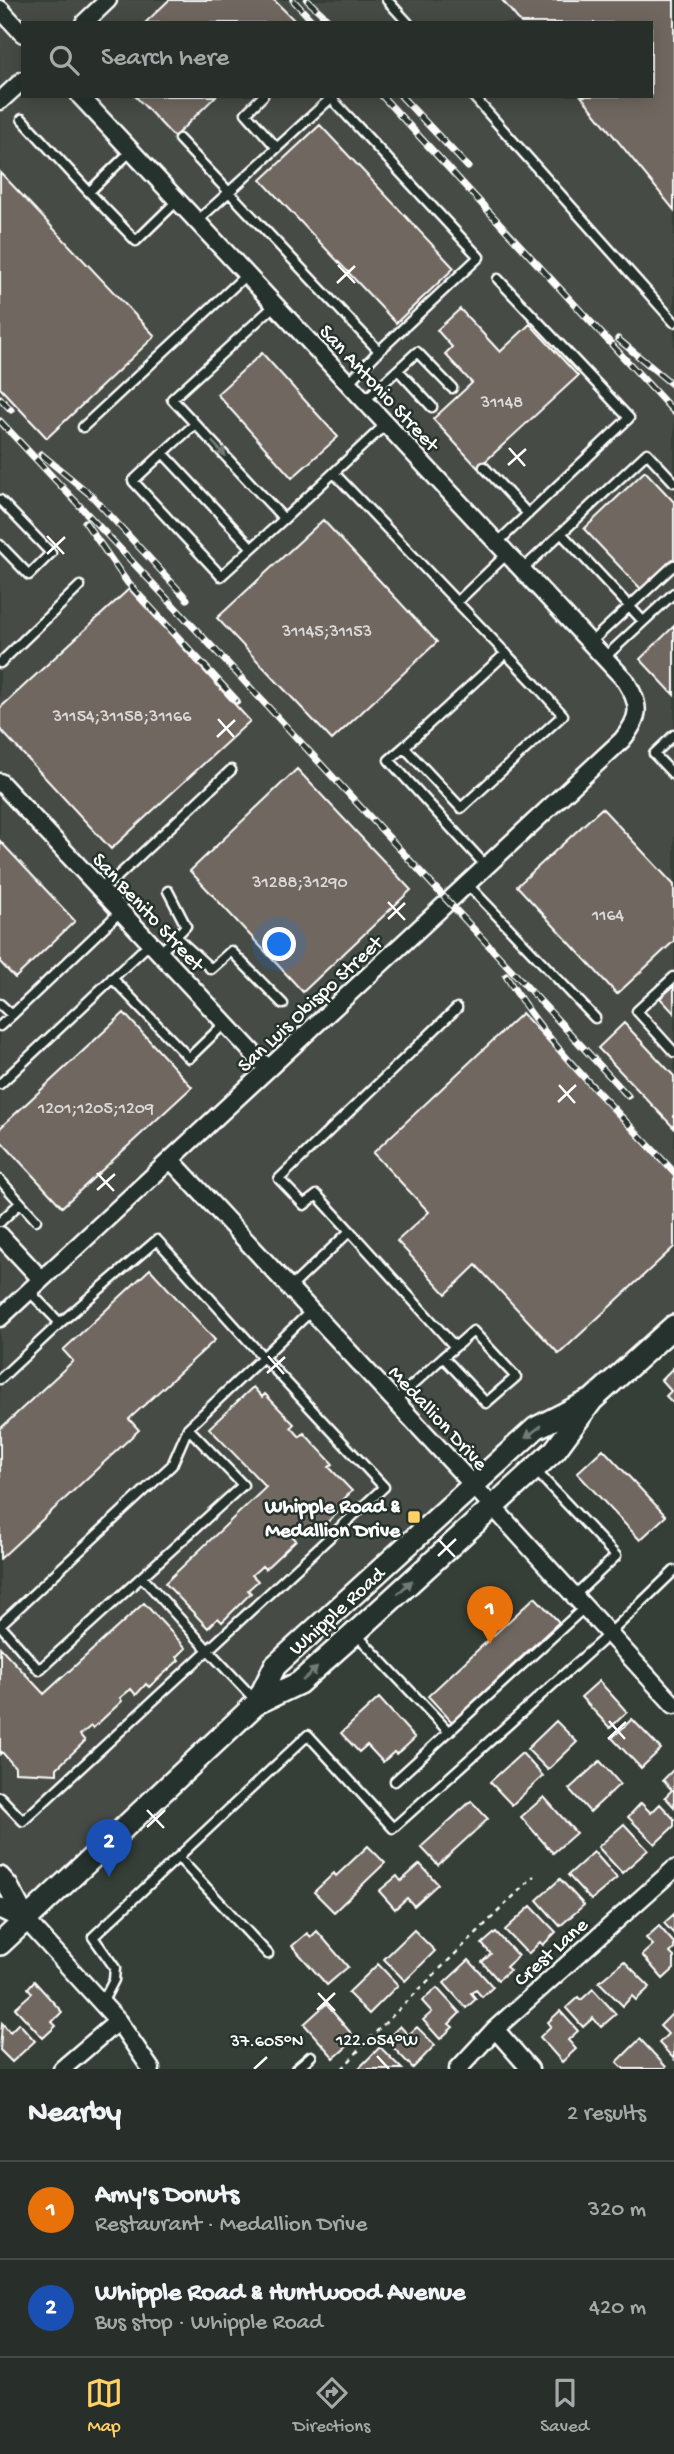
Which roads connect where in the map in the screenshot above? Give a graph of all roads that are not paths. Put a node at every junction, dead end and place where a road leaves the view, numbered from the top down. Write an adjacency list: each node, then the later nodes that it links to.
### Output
1 (108, 0): 4 (street)
2 (387, 0): 5 (lane)
3 (0, 9): 6 (street)
4 (86, 21)
5 (406, 21)
6 (21, 32)
7 (21, 82): 11 (street)
8 (82, 98): 15 (street, San Antonio Street)
9 (261, 98): 14 (lane)
10 (475, 98): 23 (lane)
11 (0, 101)
12 (22, 119): 16 (lane)
13 (179, 139): 17 (lane)
14 (277, 148): 17 (lane); 24 (lane)
15 (131, 151): 16 (lane); 18 (street, San Antonio Street)
16 (89, 192): 18 (lane)
17 (229, 192): 19 (lane); 24 (lane)
18 (178, 200): 19 (street, San Antonio Street)
19 (197, 221): 20 (street, San Antonio Street)
20 (246, 275): 22 (street, San Antonio Street); 32 (lane)
21 (498, 279): 38 (lane)
22 (275, 305): 26 (street, San Antonio Street); 30 (lane)
23 (674, 322)
24 (379, 351): 26 (lane)
25 (398, 370): 27 (lane); 28 (lane); 29 (lane)
26 (348, 383): 28 (street, San Antonio Street)
27 (452, 388)
28 (364, 401): 31 (street, San Antonio Street)
29 (432, 407)
30 (195, 424): 33 (lane); 39 (lane, one-way to 39)
31 (386, 424): 35 (lane); 43 (street, San Antonio Street)
32 (83, 427)
33 (163, 453): 42 (lane); 42 (lane)
34 (484, 467): 38 (lane)
35 (334, 473): 39 (lane); 48 (lane)
36 (674, 482): 40 (lane)
37 (0, 500): 41 (lane)
38 (528, 514): 43 (lane)
39 (284, 519): 42 (lane)
40 (561, 533): 45 (lane); 49 (lane)
41 (0, 545)
42 (252, 548)
43 (502, 549): 45 (street, San Antonio Street); 48 (lane)
44 (674, 565): 49 (lane)
45 (523, 569): 51 (street, San Antonio Street)
46 (80, 586): 54 (lane)
47 (674, 593): 50 (lane)
48 (457, 602): 52 (lane)
49 (629, 606): 50 (lane); 51 (lane)
50 (643, 621): 53 (lane)
51 (590, 643): 53 (street, San Antonio Street)
52 (506, 653): 57 (lane); 57 (lane)
53 (604, 658): 55 (street, San Antonio Street)
54 (0, 663)
55 (638, 713): 61 (street, San Luis Obispo Street)
56 (674, 734): 59 (lane)
57 (404, 747): 61 (lane)
58 (231, 770): 63 (lane)
59 (674, 775)
60 (1, 784): 63 (street, San Benito Street)
61 (486, 866): 62 (street, San Luis Obispo Street)
62 (467, 884): 74 (lane); 78 (street, San Luis Obispo Street)
63 (99, 888): 65 (street, San Benito Street)
64 (168, 891): 66 (lane)
65 (121, 911): 67 (street, San Benito Street); 73 (lane)
66 (176, 937): 67 (lane); 71 (lane)
67 (155, 948): 69 (lane); 75 (street, San Benito Street)
68 (674, 977): 77 (lane)
69 (112, 978): 75 (lane); 79 (lane)
70 (0, 1004): 73 (lane)
71 (283, 1004)
72 (457, 1008): 84 (lane)
73 (12, 1015): 76 (lane)
74 (595, 1018)
75 (225, 1023): 78 (street, San Benito Street)
76 (0, 1026)
77 (674, 1052)
78 (268, 1069): 80 (street, San Luis Obispo Street)
79 (0, 1084)
80 (171, 1160): 86 (street, San Luis Obispo Street); 87 (street, Medallion Drive)
81 (0, 1180): 82 (lane)
82 (20, 1203): 83 (lane); 85 (lane)
83 (36, 1220)
84 (350, 1231): 87 (lane); 93 (lane)
85 (1, 1233): 86 (street)
86 (41, 1279): 88 (street, San Luis Obispo Street)
87 (290, 1288): 89 (street, Medallion Drive)
88 (29, 1291): 90 (street, San Luis Obispo Street); 91 (lane)
89 (311, 1311): 94 (lane); 98 (street, Medallion Drive)
90 (0, 1318)
91 (60, 1323): 94 (lane); 96 (lane)
92 (674, 1326): 97 (main road, Whipple Road)
93 (455, 1347): 95 (lane); 95 (lane)
94 (264, 1357): 99 (lane); 108 (lane)
95 (443, 1357): 98 (lane)
96 (0, 1379)
97 (592, 1400): 100 (main road, Whipple Road); 101 (main road, Whipple Road, one-way to 101)
98 (395, 1401): 101 (street, Medallion Drive)
99 (188, 1428): 104 (lane); 104 (lane)
100 (534, 1469): 102 (main road, Whipple Road); 105 (lane)
101 (473, 1485): 102 (street, Medallion Drive); 109 (main road, Whipple Road)
102 (493, 1506): 105 (street, Medallion Drive); 106 (main road, Whipple Road, one-way to 102)
103 (674, 1571): 107 (lane)
104 (142, 1577): 108 (lane)
105 (579, 1602): 107 (street, Medallion Drive); 111 (lane)
106 (355, 1633): 109 (main road, Whipple Road, one-way to 106); 111 (lane)
107 (609, 1634): 110 (street, Medallion Drive); 114 (lane)
108 (208, 1650): 109 (lane); 113 (lane)
109 (257, 1703): 118 (main road, Whipple Road)
110 (674, 1706)
111 (449, 1732): 112 (lane)
112 (395, 1781)
113 (0, 1797)
114 (178, 1857): 120 (lane); 121 (lane)
115 (674, 1869): 123 (street, Crest Lane)
116 (0, 1877): 118 (street)
117 (0, 1908): 118 (street)
118 (26, 1920): 119 (main road, Whipple Road); 121 (street)
119 (0, 1944)
120 (268, 1954)
121 (102, 2003): 122 (street)
122 (118, 2021): 125 (street); 126 (street)
123 (495, 2029): 128 (street, Crest Lane); 129 (street)
124 (311, 2056): 127 (lane)
125 (62, 2069)
126 (151, 2069)
127 (296, 2069)
128 (458, 2069)
129 (530, 2069)

